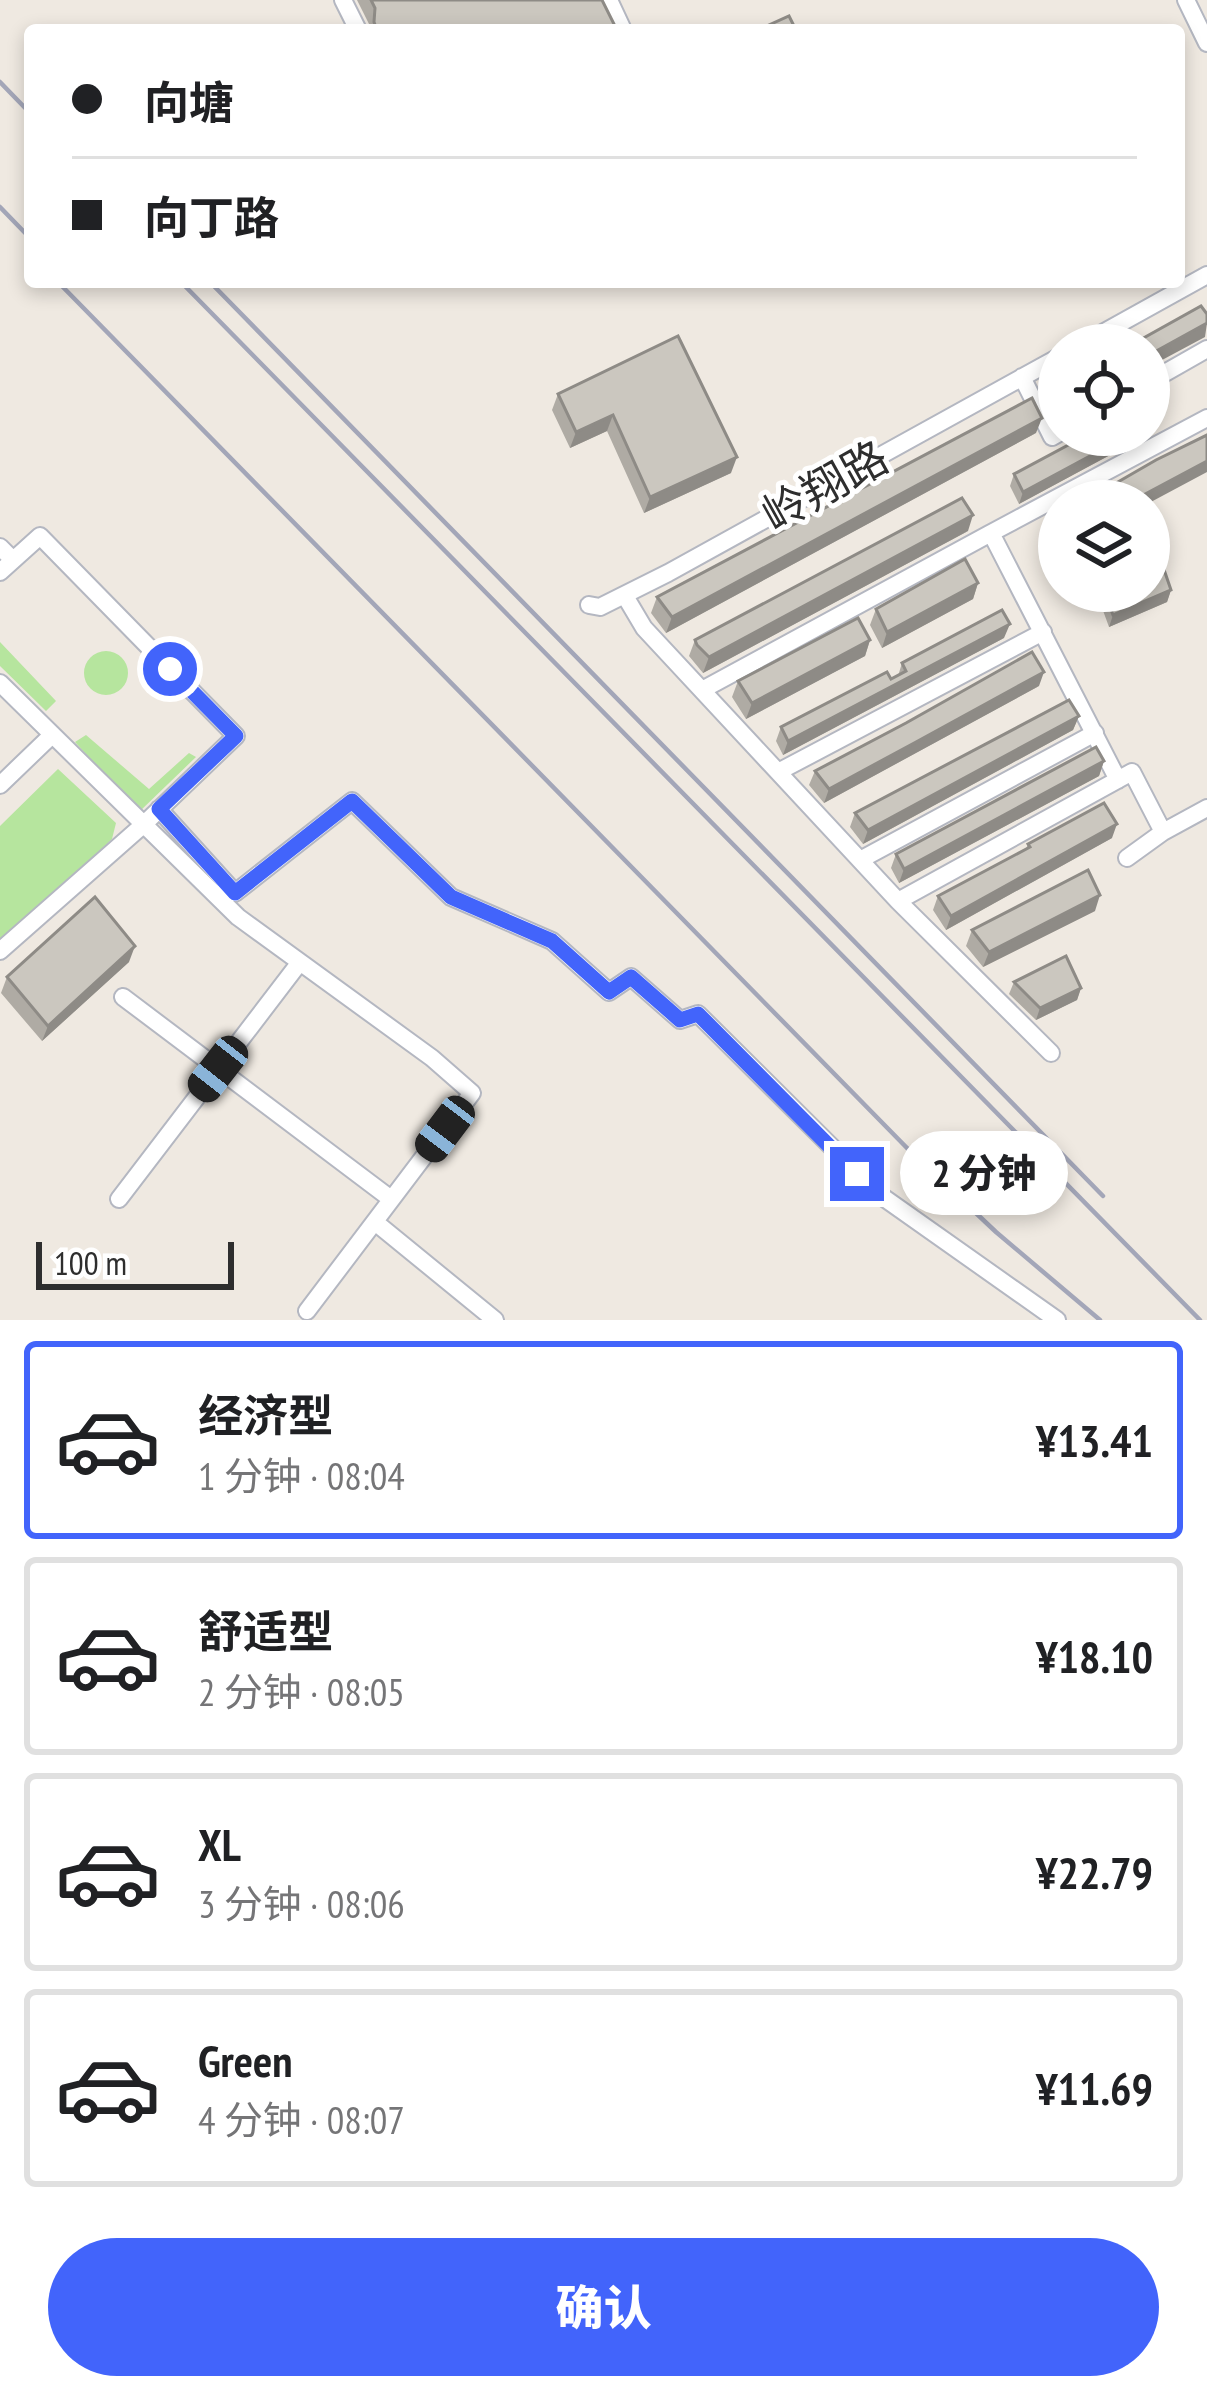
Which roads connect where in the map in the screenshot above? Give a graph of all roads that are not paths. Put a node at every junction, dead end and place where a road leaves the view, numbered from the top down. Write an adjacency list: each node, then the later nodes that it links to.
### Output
1 (1186, 0): 2 (street)
2 (1207, 43)
3 (1204, 283): 4 (street)
4 (1123, 324)
5 (1207, 349): 7 (street)
6 (1038, 368): 8 (street, 岭翔路)
7 (1170, 370)
8 (1022, 377): 9 (street); 13 (street, 岭翔路)
9 (1038, 409)
10 (1207, 418): 11 (street)
11 (991, 533): 15 (street); 17 (street)
12 (4, 560): 24 (street)
13 (625, 596): 14 (street, 岭翔路); 17 (street)
14 (589, 605)
15 (1043, 632): 18 (street); 20 (street)
16 (0, 683): 19 (street)
17 (702, 690): 20 (street)
18 (1095, 734): 21 (street); 28 (street)
19 (52, 735): 22 (street); 25 (street)
20 (778, 772): 28 (street)
21 (1118, 780): 26 (street); 29 (street)
22 (0, 785)
23 (1207, 808): 26 (street)
24 (159, 809): 25 (street); 40 (street)
25 (143, 826): 30 (street); 31 (street)
26 (1163, 832): 27 (street)
27 (1127, 859)
28 (860, 860): 29 (street)
29 (898, 901): 33 (street)
30 (0, 951)
31 (300, 962): 34 (street); 36 (street)
32 (123, 997): 34 (street)
33 (1051, 1053)
34 (218, 1069): 35 (street); 36 (street)
35 (119, 1199)
36 (392, 1199): 37 (street)
37 (375, 1222): 38 (street); 39 (street)
38 (307, 1311)
39 (495, 1320)
40 (1058, 1320)

